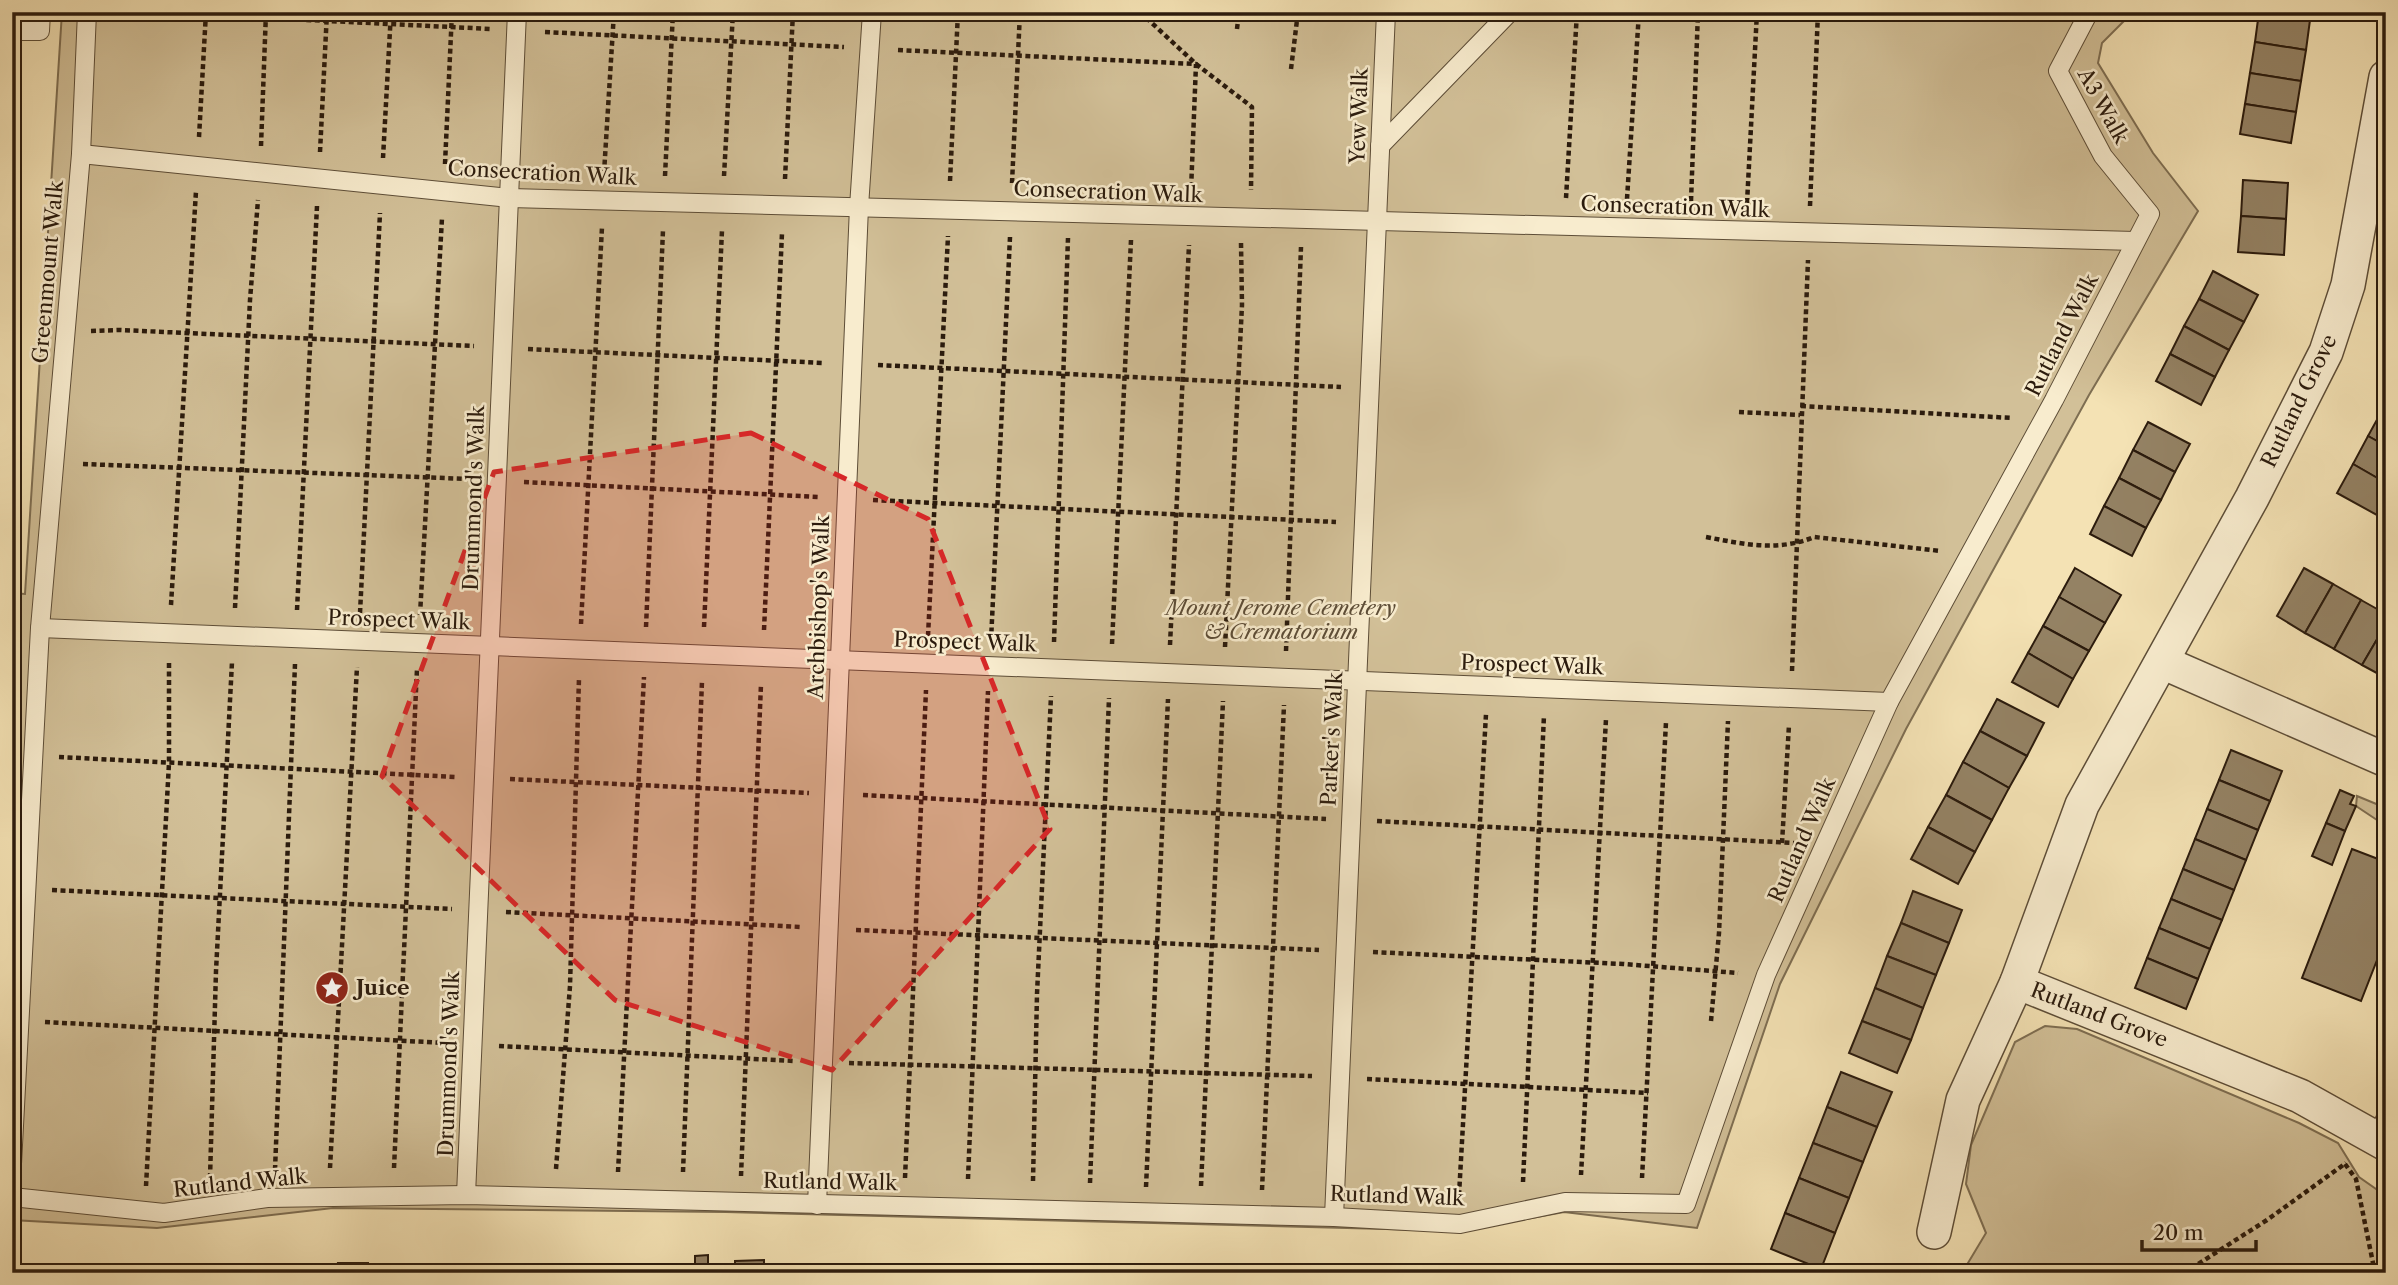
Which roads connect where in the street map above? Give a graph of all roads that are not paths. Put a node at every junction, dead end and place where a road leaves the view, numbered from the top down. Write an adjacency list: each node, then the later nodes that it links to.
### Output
1 (41, 12): 8 (lane)
2 (87, 12): 11 (lane, Greenmount Walk)
3 (872, 12): 13 (lane, Archbishop's Walk)
4 (1386, 12): 10 (lane, Yew Walk)
5 (1510, 12): 10 (lane)
6 (2089, 12): 14 (lane, A3 Walk)
7 (516, 21): 12 (lane, Drummond's Walk)
8 (12, 31)
9 (2386, 78): 20 (street, Rutland Grove)
10 (1380, 146): 15 (lane, Yew Walk)
11 (82, 154): 12 (lane, Consecration Walk); 17 (lane, Greenmount Walk)
12 (510, 198): 13 (lane, Consecration Walk); 18 (lane, Drummond's Walk)
13 (859, 207): 15 (lane, Consecration Walk); 19 (lane, Archbishop's Walk)
14 (2150, 214): 16 (lane, Rutland Walk)
15 (1377, 222): 16 (lane, Consecration Walk); 21 (lane, Parker's Walk)
16 (2136, 241): 22 (lane, Rutland Walk)
17 (40, 628): 18 (lane, Prospect Walk); 26 (lane, Greenmount Walk)
18 (490, 646): 19 (lane, Prospect Walk); 27 (lane, Drummond's Walk)
19 (840, 660): 21 (lane, Prospect Walk); 29 (lane, Archbishop's Walk)
20 (2162, 662): 23 (street); 24 (street, Rutland Grove)
21 (1357, 681): 22 (lane, Prospect Walk); 30 (lane, Parker's Walk)
22 (1889, 702): 30 (lane, Rutland Walk)
23 (2386, 760)
24 (2017, 982): 25 (street, Rutland Grove); 31 (street)
25 (2383, 1133)
26 (12, 1164)
27 (466, 1195): 28 (lane, Rutland Walk); 29 (lane, Rutland Walk)
28 (12, 1197)
29 (817, 1205): 30 (lane, Rutland Walk)
30 (1334, 1217)
31 (1934, 1232)

